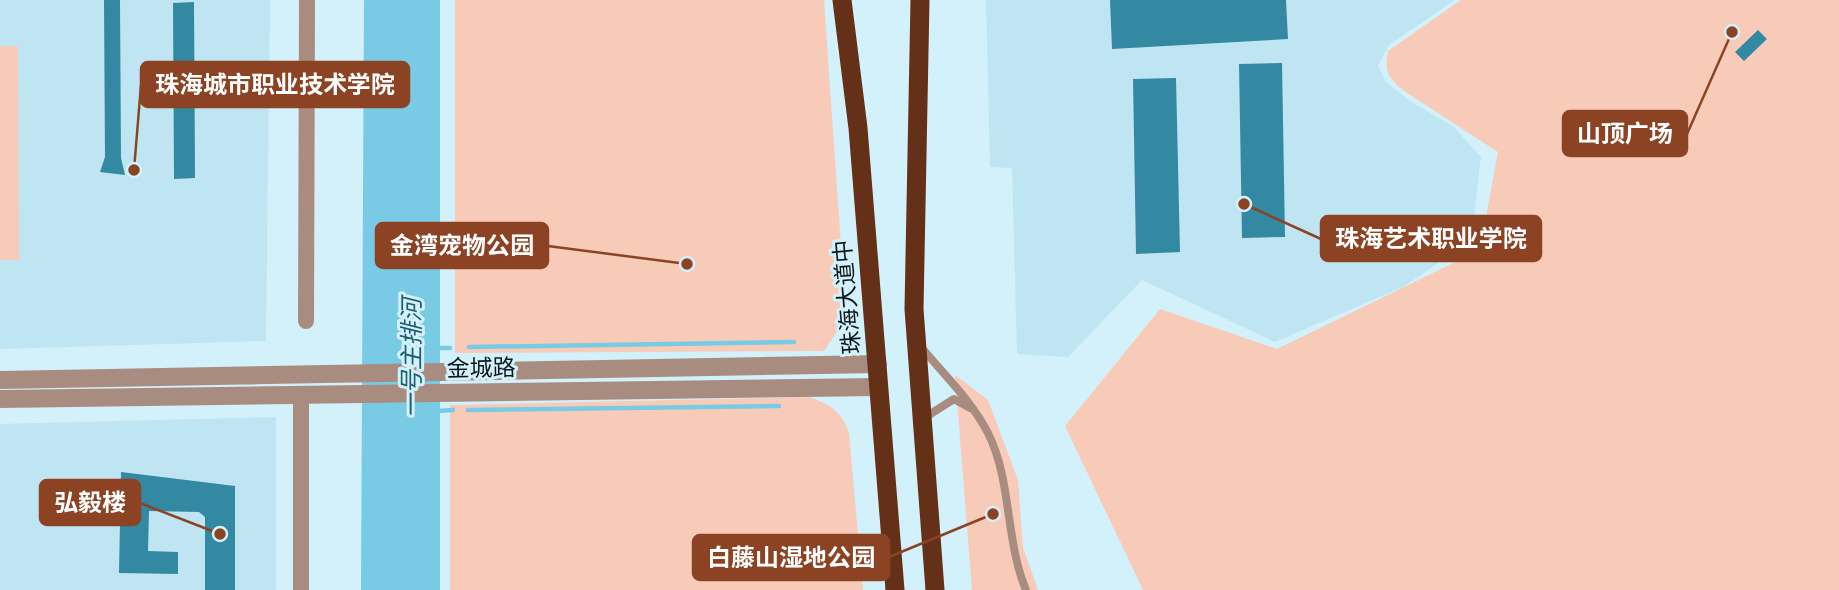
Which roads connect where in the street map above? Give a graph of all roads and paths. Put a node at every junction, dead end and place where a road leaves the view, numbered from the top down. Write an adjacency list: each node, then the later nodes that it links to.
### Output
1 (307, 0): 4 (street)
2 (842, 0): 6 (highway, 珠海大道中)
3 (920, 0): 5 (highway)
4 (306, 321)
5 (915, 339): 12 (lane); 13 (highway)
6 (877, 364): 7 (street, 金城路); 9 (highway, 珠海大道中)
7 (319, 375): 8 (street, 金城路); 10 (street)
8 (0, 380)
9 (878, 387): 10 (street, 金城路); 15 (highway, 珠海大道中)
10 (310, 395): 11 (street, 金城路); 14 (street)
11 (0, 399)
12 (975, 412): 13 (lane); 17 (lane)
13 (920, 420): 16 (highway)
14 (301, 590)
15 (895, 590)
16 (935, 590)
17 (1026, 590)

